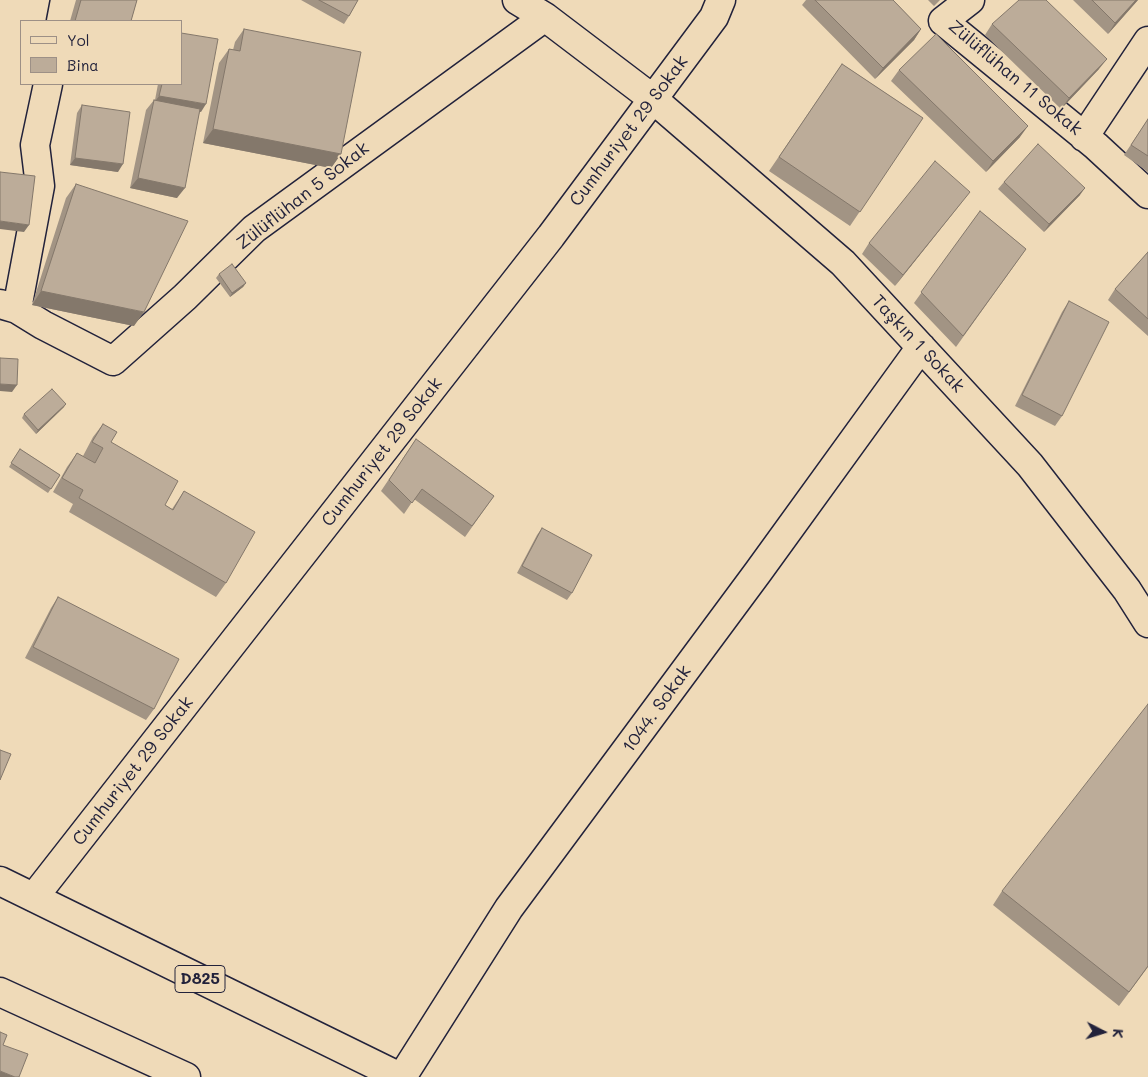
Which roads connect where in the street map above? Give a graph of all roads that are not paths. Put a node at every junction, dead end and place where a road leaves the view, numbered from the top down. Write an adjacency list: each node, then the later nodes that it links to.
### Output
1 (65, 0): 6 (main road)
2 (517, 0): 5 (main road, Taşkın 1 Sokak)
3 (721, 0): 9 (main road, Cumhuriyet 29 Sokak)
4 (970, 0): 10 (main road, Zülüflühan 11 Sokak)
5 (545, 17): 9 (main road, Taşkın 1 Sokak); 12 (main road, Zülüflühan 5 Sokak)
6 (61, 20)
7 (1148, 41): 10 (main road)
8 (48, 85): 12 (main road, Zülüflühan 5 Sokak)
9 (652, 99): 13 (main road, Taşkın 1 Sokak); 16 (main road, Cumhuriyet 29 Sokak)
10 (1084, 137): 11 (main road)
11 (1148, 194)
12 (8, 307)
13 (921, 347): 14 (main road, Taşkın 1 Sokak); 19 (main road, 1044. Sokak)
14 (1148, 623)
15 (0, 881): 16 (main road, D825)
16 (34, 897): 19 (main road, D825)
17 (0, 992): 18 (main road)
18 (186, 1077)
19 (401, 1077)

